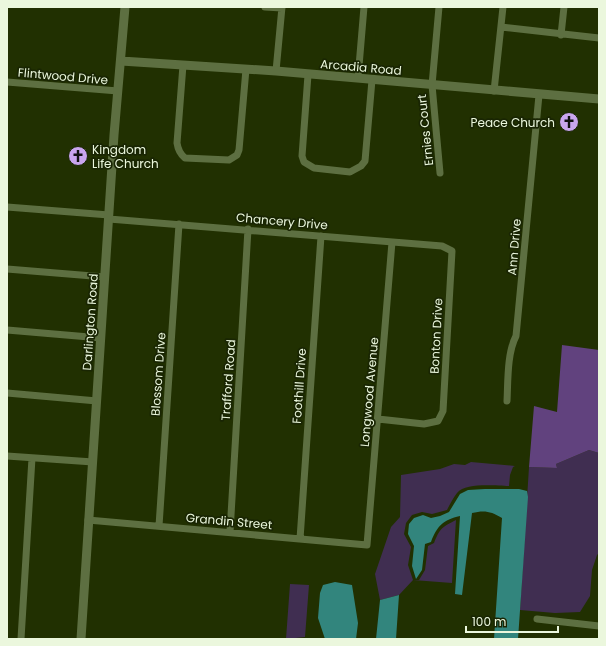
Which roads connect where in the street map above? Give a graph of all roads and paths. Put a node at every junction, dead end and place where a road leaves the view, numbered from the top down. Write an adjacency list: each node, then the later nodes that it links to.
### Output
1 (125, 7): 11 (street, Darlington Road)
2 (265, 7): 7 (street)
3 (364, 7): 16 (street)
4 (439, 7): 19 (street, Ernies Court)
5 (503, 7): 8 (street)
6 (564, 7): 9 (street)
7 (282, 8): 14 (street)
8 (501, 27): 9 (street); 21 (street)
9 (561, 35): 10 (street)
10 (599, 38)
11 (121, 62): 12 (street, Arcadia Road); 20 (street, Darlington Road)
12 (183, 65): 13 (street, Arcadia Road); 13 (street)
13 (246, 69): 14 (street, Arcadia Road)
14 (276, 71): 15 (street, Arcadia Road)
15 (308, 75): 16 (street, Arcadia Road); 17 (street)
16 (358, 78): 17 (street, Arcadia Road)
17 (372, 80): 19 (street, Arcadia Road)
18 (7, 82): 20 (street, Flintwood Drive)
19 (432, 85): 21 (street, Arcadia Road); 24 (street, Ernies Court)
20 (118, 91): 26 (street, Darlington Road)
21 (494, 91): 22 (street, Arcadia Road)
22 (539, 95): 23 (street, Arcadia Road); 38 (street, Ann Drive)
23 (599, 99)
24 (440, 173)
25 (7, 207): 26 (street, Chancery Drive)
26 (109, 217): 27 (street, Chancery Drive); 33 (street, Darlington Road)
27 (179, 224): 28 (street, Chancery Drive); 44 (street, Blossom Drive)
28 (248, 230): 29 (street, Chancery Drive); 45 (street, Trafford Road)
29 (321, 236): 30 (street, Chancery Drive); 46 (street, Foothill Drive)
30 (392, 242): 31 (street, Chancery Drive); 39 (street, Longwood Avenue)
31 (452, 251): 39 (street, Bonton Drive)
32 (7, 269): 33 (street)
33 (105, 277): 35 (street, Darlington Road)
34 (7, 330): 35 (street)
35 (101, 338): 37 (street, Darlington Road)
36 (7, 393): 37 (street)
37 (97, 401): 42 (street, Darlington Road)
38 (507, 401)
39 (378, 419): 47 (street, Longwood Avenue)
40 (7, 456): 41 (street)
41 (32, 458): 42 (street); 50 (street)
42 (93, 462): 43 (street, Darlington Road)
43 (88, 520): 44 (street, Grandin Street); 51 (street, Darlington Road)
44 (159, 526): 45 (street, Grandin Street)
45 (230, 532): 46 (street, Grandin Street)
46 (300, 539): 47 (street, Grandin Street)
47 (367, 544)
48 (537, 619): 49 (street)
49 (599, 626)
50 (21, 639)
51 (81, 639)

